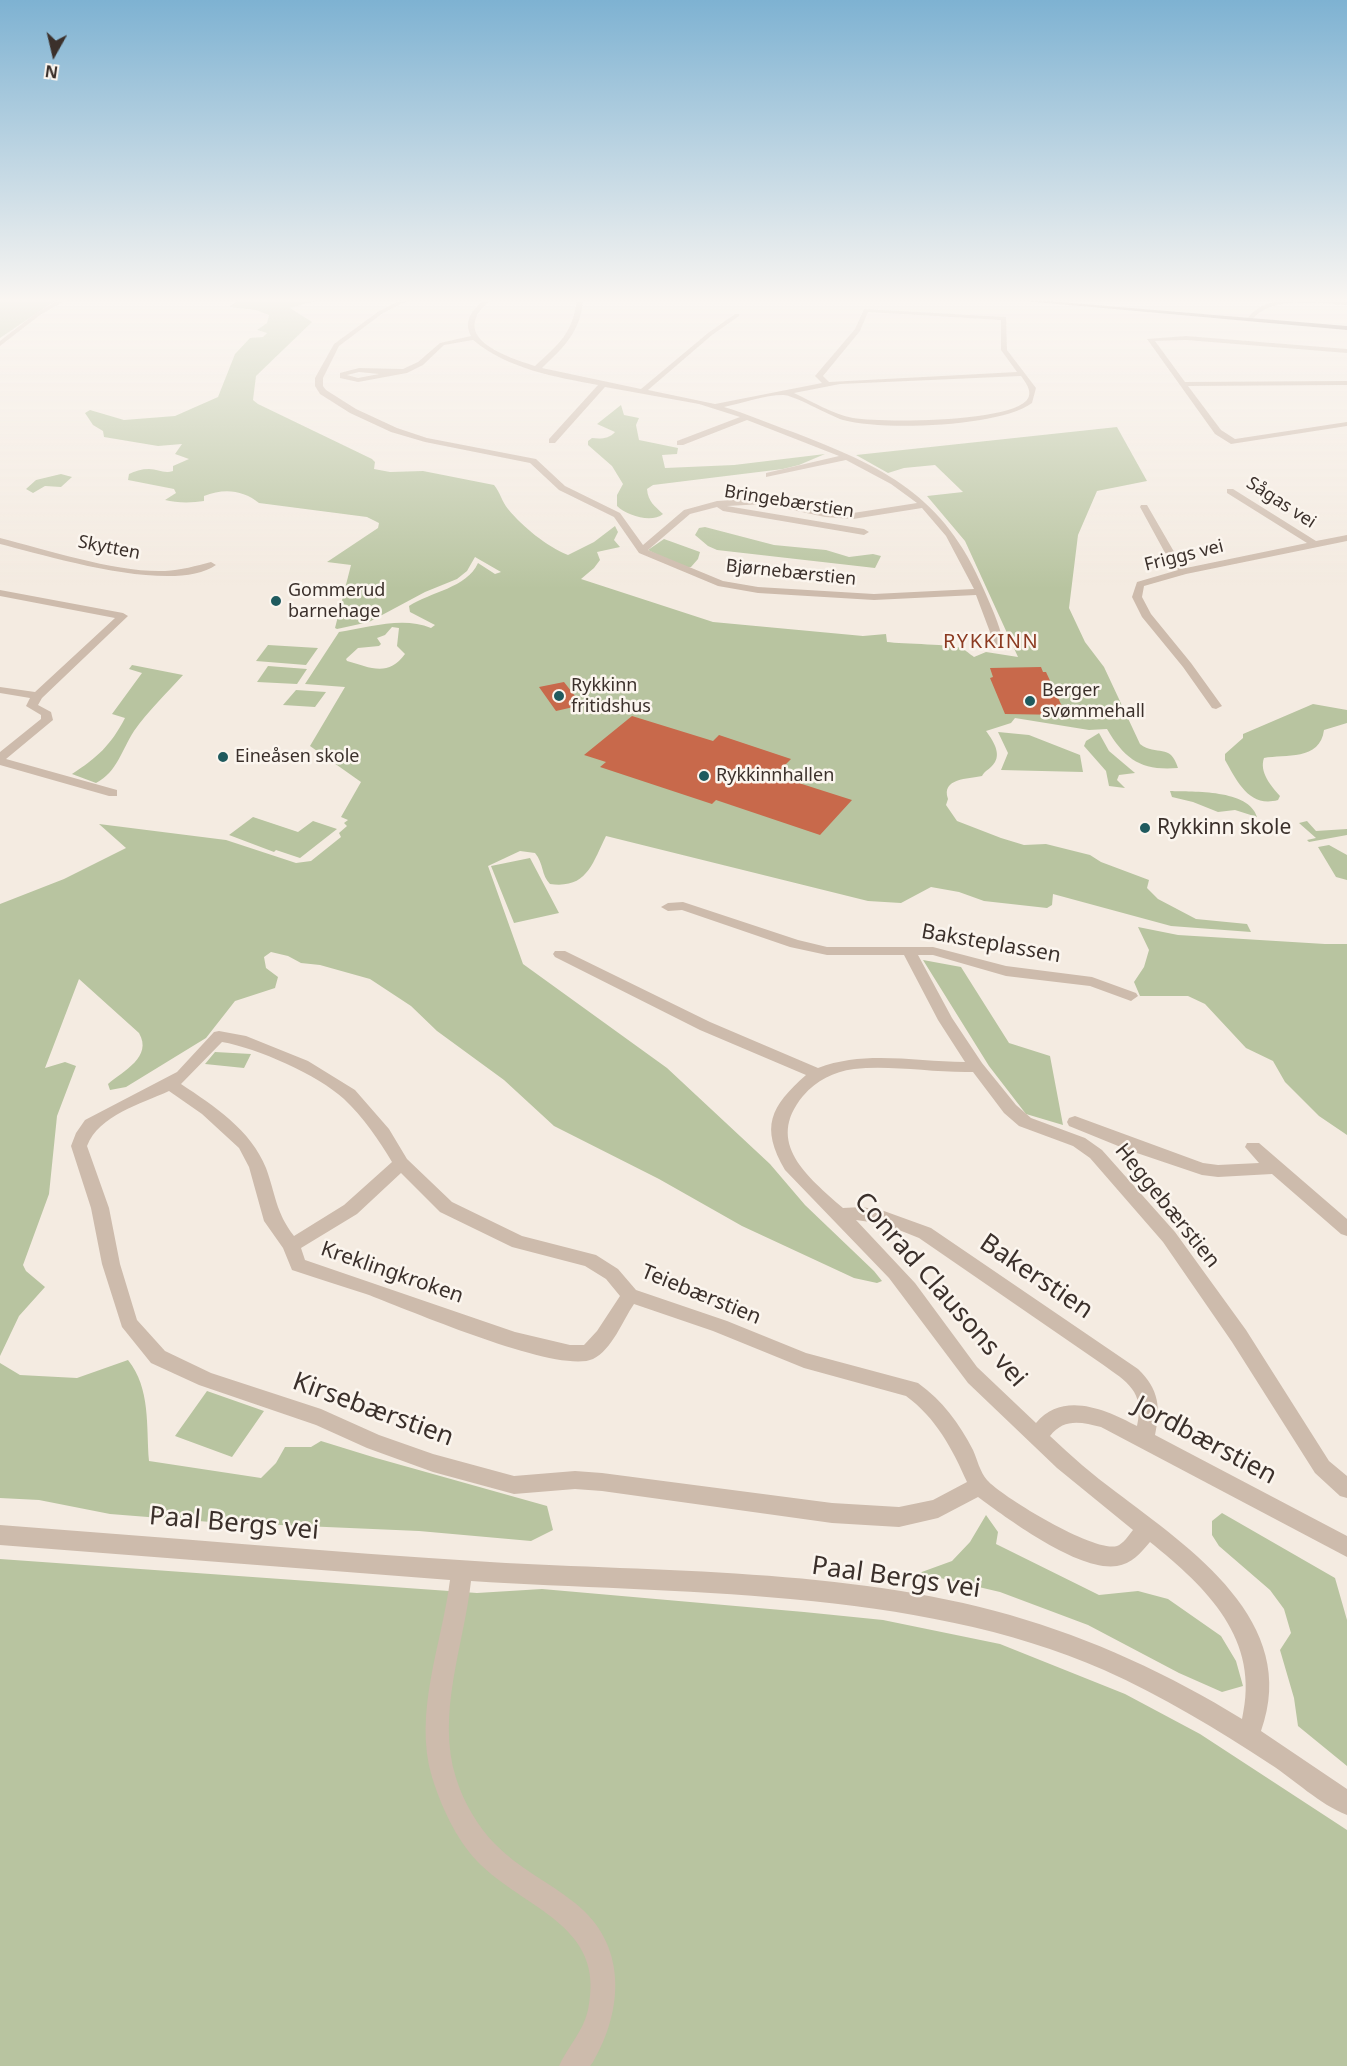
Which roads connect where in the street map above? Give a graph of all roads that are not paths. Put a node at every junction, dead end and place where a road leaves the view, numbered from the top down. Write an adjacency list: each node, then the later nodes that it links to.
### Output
1 (330, 396): 23 (street)
2 (592, 396): 11 (street)
3 (672, 396): 8 (street)
4 (762, 396): 8 (street)
5 (795, 396): 6 (street)
6 (1032, 396)
7 (1192, 396): 10 (street)
8 (715, 406): 9 (street)
9 (747, 417): 12 (street); 13 (street)
10 (1347, 424)
11 (552, 441)
12 (680, 443)
13 (847, 457): 14 (street); 16 (street)
14 (769, 475)
15 (1230, 491): 22 (street, Sågas vei)
16 (924, 505): 17 (street, Bringebærstien); 26 (street)
17 (708, 506): 19 (street, Bringebærstien); 23 (street, Bringebærstien)
18 (1144, 507): 25 (street)
19 (864, 532)
20 (1347, 538): 22 (street, Friggs vei)
21 (0, 541): 24 (street, Skytten)
22 (1314, 544): 25 (street, Friggs vei)
23 (642, 551): 26 (street, Bjørnebærstien)
24 (211, 565)
25 (1184, 571): 33 (street, Friggs vei)
26 (980, 592): 30 (street)
27 (0, 593): 29 (street)
28 (100, 600): 29 (street)
29 (87, 609): 32 (street)
30 (992, 647)
31 (0, 690): 32 (street)
32 (38, 696): 34 (street)
33 (1216, 706)
34 (0, 759): 35 (street)
35 (113, 793)
36 (668, 907): 37 (street, Baksteplassen)
37 (909, 951): 39 (street, Baksteplassen); 41 (street, Heggebærstien)
38 (560, 954): 42 (street)
39 (1131, 996)
40 (219, 1036): 43 (street, Kirsebærstien); 48 (street, Teiebærstien)
41 (977, 1067): 42 (street); 47 (street, Heggebærstien)
42 (818, 1074): 50 (street, Conrad Clausons vei)
43 (171, 1084): 52 (street, Kreklingkroken); 56 (street, Kirsebærstien)
44 (1076, 1122): 45 (street)
45 (1134, 1146): 47 (street); 49 (street)
46 (1253, 1147): 49 (street)
47 (1096, 1154): 57 (street, Heggebærstien)
48 (401, 1163): 52 (street); 53 (street, Teiebærstien)
49 (1274, 1168): 51 (street)
50 (841, 1215): 54 (street, Conrad Clausons vei); 55 (street, Bakerstien)
51 (1347, 1229)
52 (291, 1245): 53 (street, Kreklingkroken)
53 (630, 1295): 56 (street, Teiebærstien)
54 (1037, 1437): 55 (street, Jordbærstien); 58 (street, Conrad Clausons vei)
55 (1144, 1438): 60 (street, Jordbærstien)
56 (979, 1486): 58 (street)
57 (1347, 1489)
58 (1147, 1529): 62 (street, Conrad Clausons vei)
59 (0, 1535): 61 (street, Paal Bergs vei)
60 (1347, 1547)
61 (462, 1570): 62 (street, Paal Bergs vei); 64 (street)
62 (1248, 1735): 63 (street, Paal Bergs vei)
63 (1347, 1803)
64 (573, 2066)

